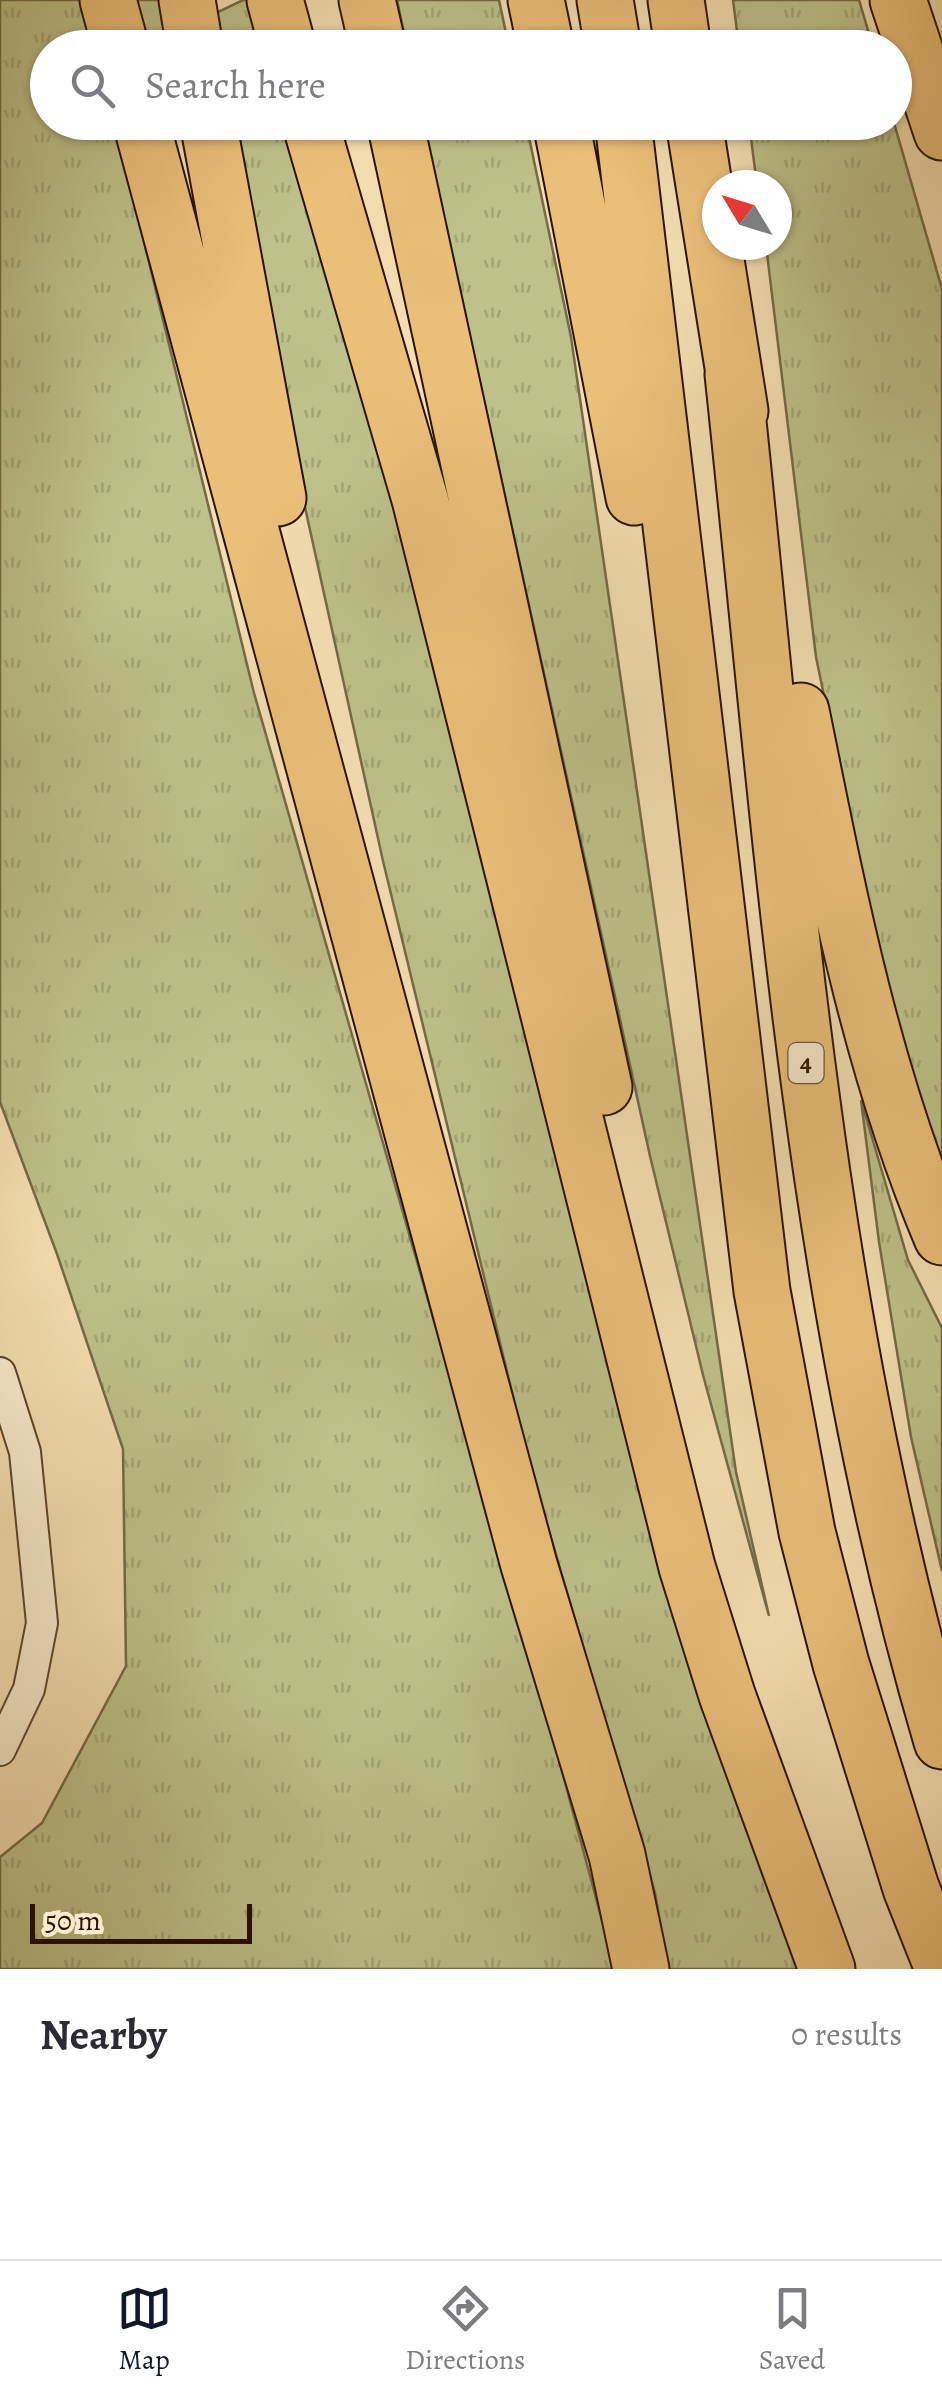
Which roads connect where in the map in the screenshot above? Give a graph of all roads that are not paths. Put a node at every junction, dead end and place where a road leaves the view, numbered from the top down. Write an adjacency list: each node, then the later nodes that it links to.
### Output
1 (108, 0): 8 (highway)
2 (274, 0): 9 (highway)
3 (367, 0): 10 (highway)
4 (536, 0): 11 (highway)
5 (605, 0): 12 (highway)
6 (676, 0): 13 (highway)
7 (898, 0): 14 (highway)
8 (116, 30)
9 (283, 30)
10 (374, 30)
11 (542, 30)
12 (610, 30)
13 (680, 30)
14 (908, 30)
15 (912, 42): 16 (highway)
16 (942, 132)
17 (146, 140): 26 (highway)
18 (211, 140): 26 (highway)
19 (315, 140): 29 (highway)
20 (399, 140): 29 (highway)
21 (565, 140): 25 (highway)
22 (625, 140): 25 (highway)
23 (697, 140): 24 (highway, 4)
24 (733, 374): 27 (highway); 30 (highway, 4)
25 (716, 916): 32 (highway)
26 (394, 1059): 33 (highway)
27 (942, 1237)
28 (0, 1374): 31 (street)
29 (687, 1567): 34 (highway)
30 (942, 1741)
31 (0, 1750)
32 (942, 1966)
33 (642, 1969)
34 (827, 1969)

